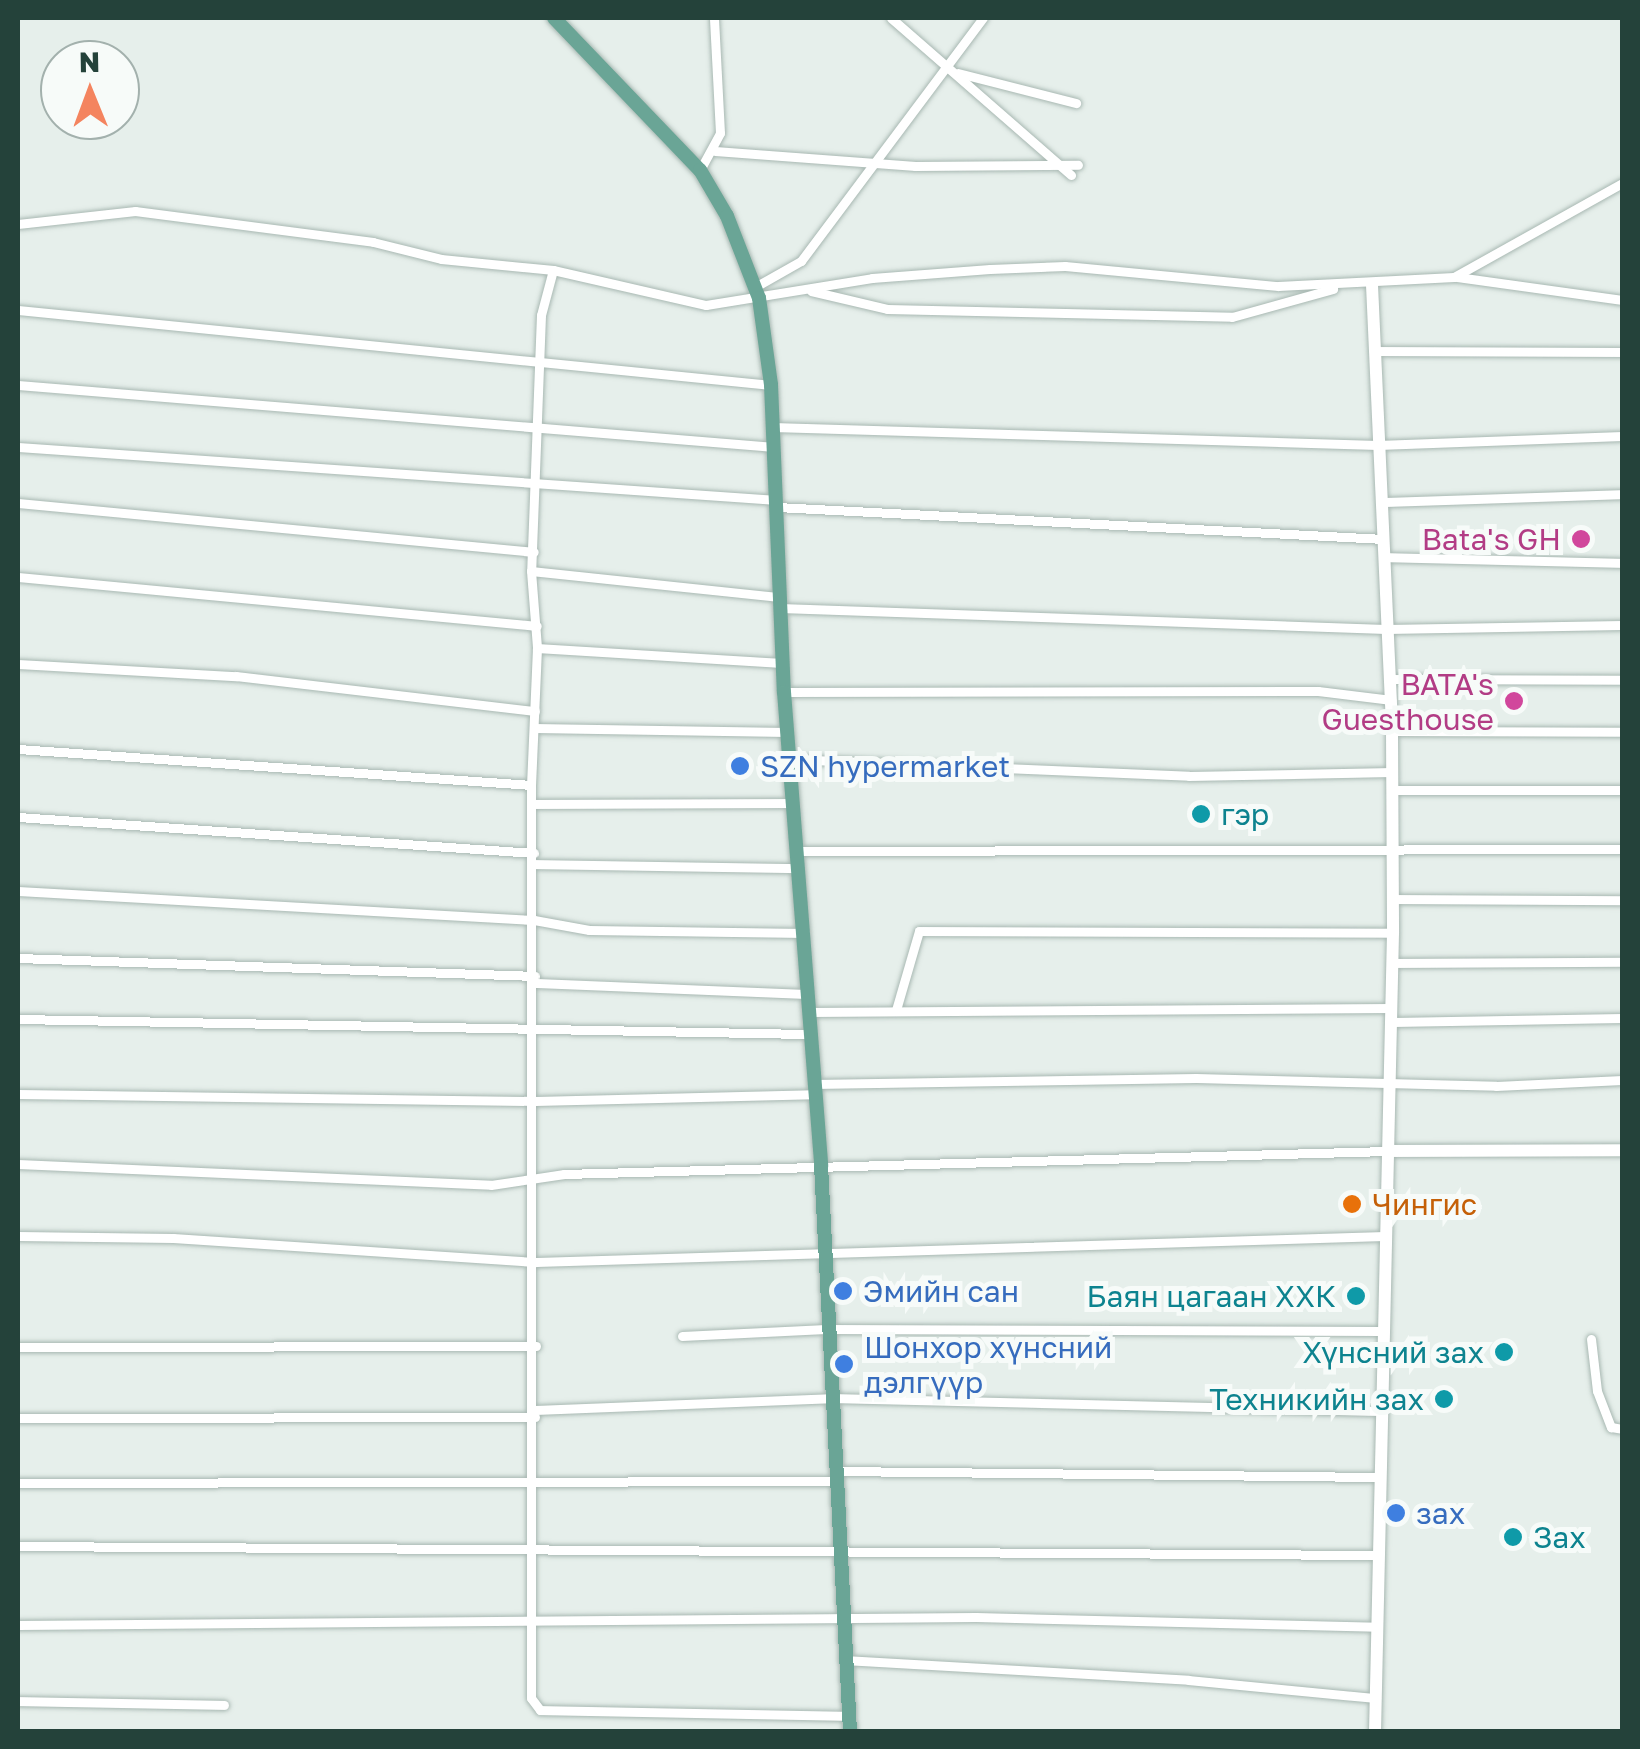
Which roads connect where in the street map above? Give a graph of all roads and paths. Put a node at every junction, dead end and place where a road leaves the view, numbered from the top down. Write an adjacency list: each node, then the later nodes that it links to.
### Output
1 (554, 18): 10 (main road)
2 (714, 18): 7 (street)
3 (892, 18): 5 (street)
4 (984, 18): 5 (street)
5 (949, 67): 6 (street); 8 (street); 9 (street)
6 (1076, 103)
7 (714, 151): 8 (street); 10 (street)
8 (880, 161): 9 (street); 19 (street)
9 (1060, 165): 11 (street)
10 (700, 170): 19 (main road)
11 (1075, 170)
12 (1622, 183): 15 (street)
13 (18, 224): 14 (street)
14 (553, 270): 19 (street); 24 (street)
15 (1454, 277): 16 (street); 20 (street)
16 (1372, 285): 17 (street); 22 (main road)
17 (1337, 287): 18 (street); 18 (street)
18 (803, 290): 19 (street)
19 (757, 293): 26 (main road)
20 (1622, 300)
21 (18, 310): 24 (street)
22 (1375, 350): 23 (street); 30 (main road)
23 (1622, 352)
24 (540, 367): 26 (street); 27 (street)
25 (18, 385): 27 (street)
26 (770, 385): 28 (main road)
27 (536, 425): 32 (street); 33 (street)
28 (772, 426): 30 (street); 32 (main road)
29 (1622, 436): 30 (street)
30 (1378, 445): 35 (main road)
31 (18, 447): 33 (street)
32 (774, 447): 37 (main road)
33 (533, 483): 37 (street); 39 (street)
34 (1622, 494): 35 (street)
35 (1382, 502): 38 (main road)
36 (18, 503): 39 (street)
37 (777, 504): 38 (street); 44 (main road)
38 (1384, 539): 40 (main road)
39 (534, 552): 42 (street)
40 (1384, 557): 41 (street); 47 (main road)
41 (1622, 563)
42 (531, 571): 44 (street); 46 (street)
43 (18, 578): 46 (street)
44 (780, 603): 47 (street); 49 (main road)
45 (1622, 625): 47 (street)
46 (537, 626): 48 (street)
47 (1386, 629): 51 (main road)
48 (537, 648): 49 (street); 55 (street)
49 (782, 663): 53 (main road)
50 (18, 664): 55 (street)
51 (1390, 679): 52 (street); 54 (main road)
52 (1622, 680)
53 (784, 692): 54 (street); 58 (main road)
54 (1391, 700): 57 (main road)
55 (535, 711): 56 (street)
56 (534, 728): 58 (street); 63 (street)
57 (1392, 731): 59 (street); 62 (main road)
58 (787, 732): 61 (main road)
59 (1622, 732)
60 (18, 749): 63 (street)
61 (789, 759): 62 (street); 67 (main road)
62 (1392, 772): 64 (main road)
63 (531, 785): 66 (street)
64 (1391, 790): 65 (street); 69 (main road)
65 (1622, 790)
66 (531, 804): 67 (street); 72 (street)
67 (792, 804): 71 (main road)
68 (18, 817): 72 (street)
69 (1390, 849): 70 (street); 71 (street); 75 (main road)
70 (1622, 849)
71 (795, 851): 73 (main road)
72 (534, 858): 73 (street); 77 (street)
73 (798, 868): 78 (main road)
74 (18, 891): 77 (street)
75 (1392, 899): 76 (street); 79 (main road)
76 (1622, 900)
77 (534, 920): 78 (street); 83 (street)
78 (805, 933): 84 (main road)
79 (1393, 933): 81 (main road); 85 (street)
80 (18, 958): 83 (street)
81 (1393, 962): 82 (street); 87 (main road)
82 (1622, 962)
83 (534, 980): 84 (street); 90 (street)
84 (808, 994): 86 (main road)
85 (896, 1010): 86 (street); 87 (street)
86 (809, 1012): 91 (main road)
87 (1392, 1015): 88 (street); 93 (main road)
88 (1622, 1018)
89 (18, 1019): 90 (street)
90 (535, 1028): 91 (street); 96 (street)
91 (810, 1034): 94 (main road)
92 (1622, 1080): 93 (street)
93 (1391, 1084): 94 (street); 98 (main road)
94 (813, 1089): 96 (street); 100 (main road)
95 (18, 1094): 96 (street)
96 (535, 1101): 101 (street)
97 (1622, 1150): 98 (main road)
98 (1387, 1151): 100 (street); 103 (main road)
99 (18, 1164): 101 (street)
100 (821, 1165): 101 (street); 104 (main road)
101 (534, 1181): 105 (street)
102 (18, 1236): 105 (street)
103 (1385, 1236): 104 (street); 107 (main road)
104 (824, 1258): 105 (street); 106 (main road)
105 (536, 1262): 110 (street)
106 (826, 1329): 107 (street); 108 (street); 112 (main road)
107 (1382, 1331): 113 (main road)
108 (682, 1336)
109 (1591, 1339): 116 (street)
110 (536, 1346): 111 (street); 114 (street)
111 (18, 1348)
112 (830, 1398): 113 (street); 114 (street); 117 (main road)
113 (1380, 1411): 118 (main road)
114 (535, 1414): 115 (street); 120 (street)
115 (18, 1418)
116 (1622, 1429)
117 (834, 1476): 118 (street); 120 (street); 123 (main road)
118 (1379, 1477): 124 (main road)
119 (18, 1482): 120 (street)
120 (534, 1482): 122 (street)
121 (18, 1546): 122 (street)
122 (533, 1551): 123 (street); 126 (street)
123 (838, 1552): 124 (street); 125 (main road)
124 (1378, 1555): 128 (main road)
125 (842, 1622): 126 (street); 128 (street); 129 (main road)
126 (532, 1623): 127 (street); 133 (street)
127 (18, 1625)
128 (1377, 1627): 130 (main road)
129 (844, 1660): 130 (street); 133 (main road)
130 (1376, 1698): 134 (main road)
131 (18, 1700): 132 (street)
132 (224, 1705)
133 (850, 1724)
134 (1375, 1732)

